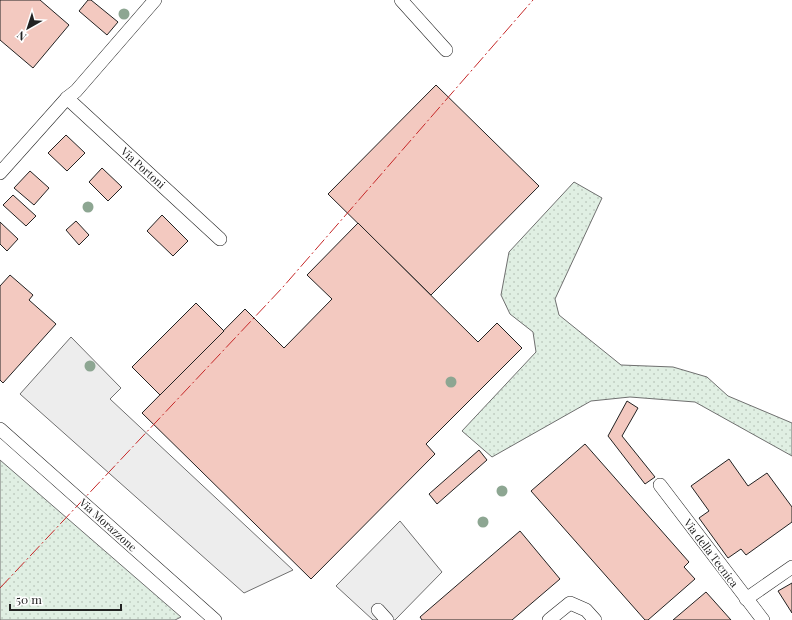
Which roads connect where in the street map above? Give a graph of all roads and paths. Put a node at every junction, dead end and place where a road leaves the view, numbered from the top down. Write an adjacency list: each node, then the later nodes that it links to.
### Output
1 (155, 0): 4 (street)
2 (401, 0): 3 (street)
3 (446, 50)
4 (67, 98): 5 (street); 6 (street, Via Portoni)
5 (0, 173)
6 (220, 238)
7 (0, 429): 12 (street, Via Morazzone)
8 (660, 485): 10 (street, Via della Tecnica)
9 (792, 567): 10 (street)
10 (746, 599): 16 (street, Via della Tecnica)
11 (378, 610): 13 (street)
12 (215, 620)
13 (387, 620)
14 (549, 620): 15 (street)
15 (595, 620)
16 (763, 620)

